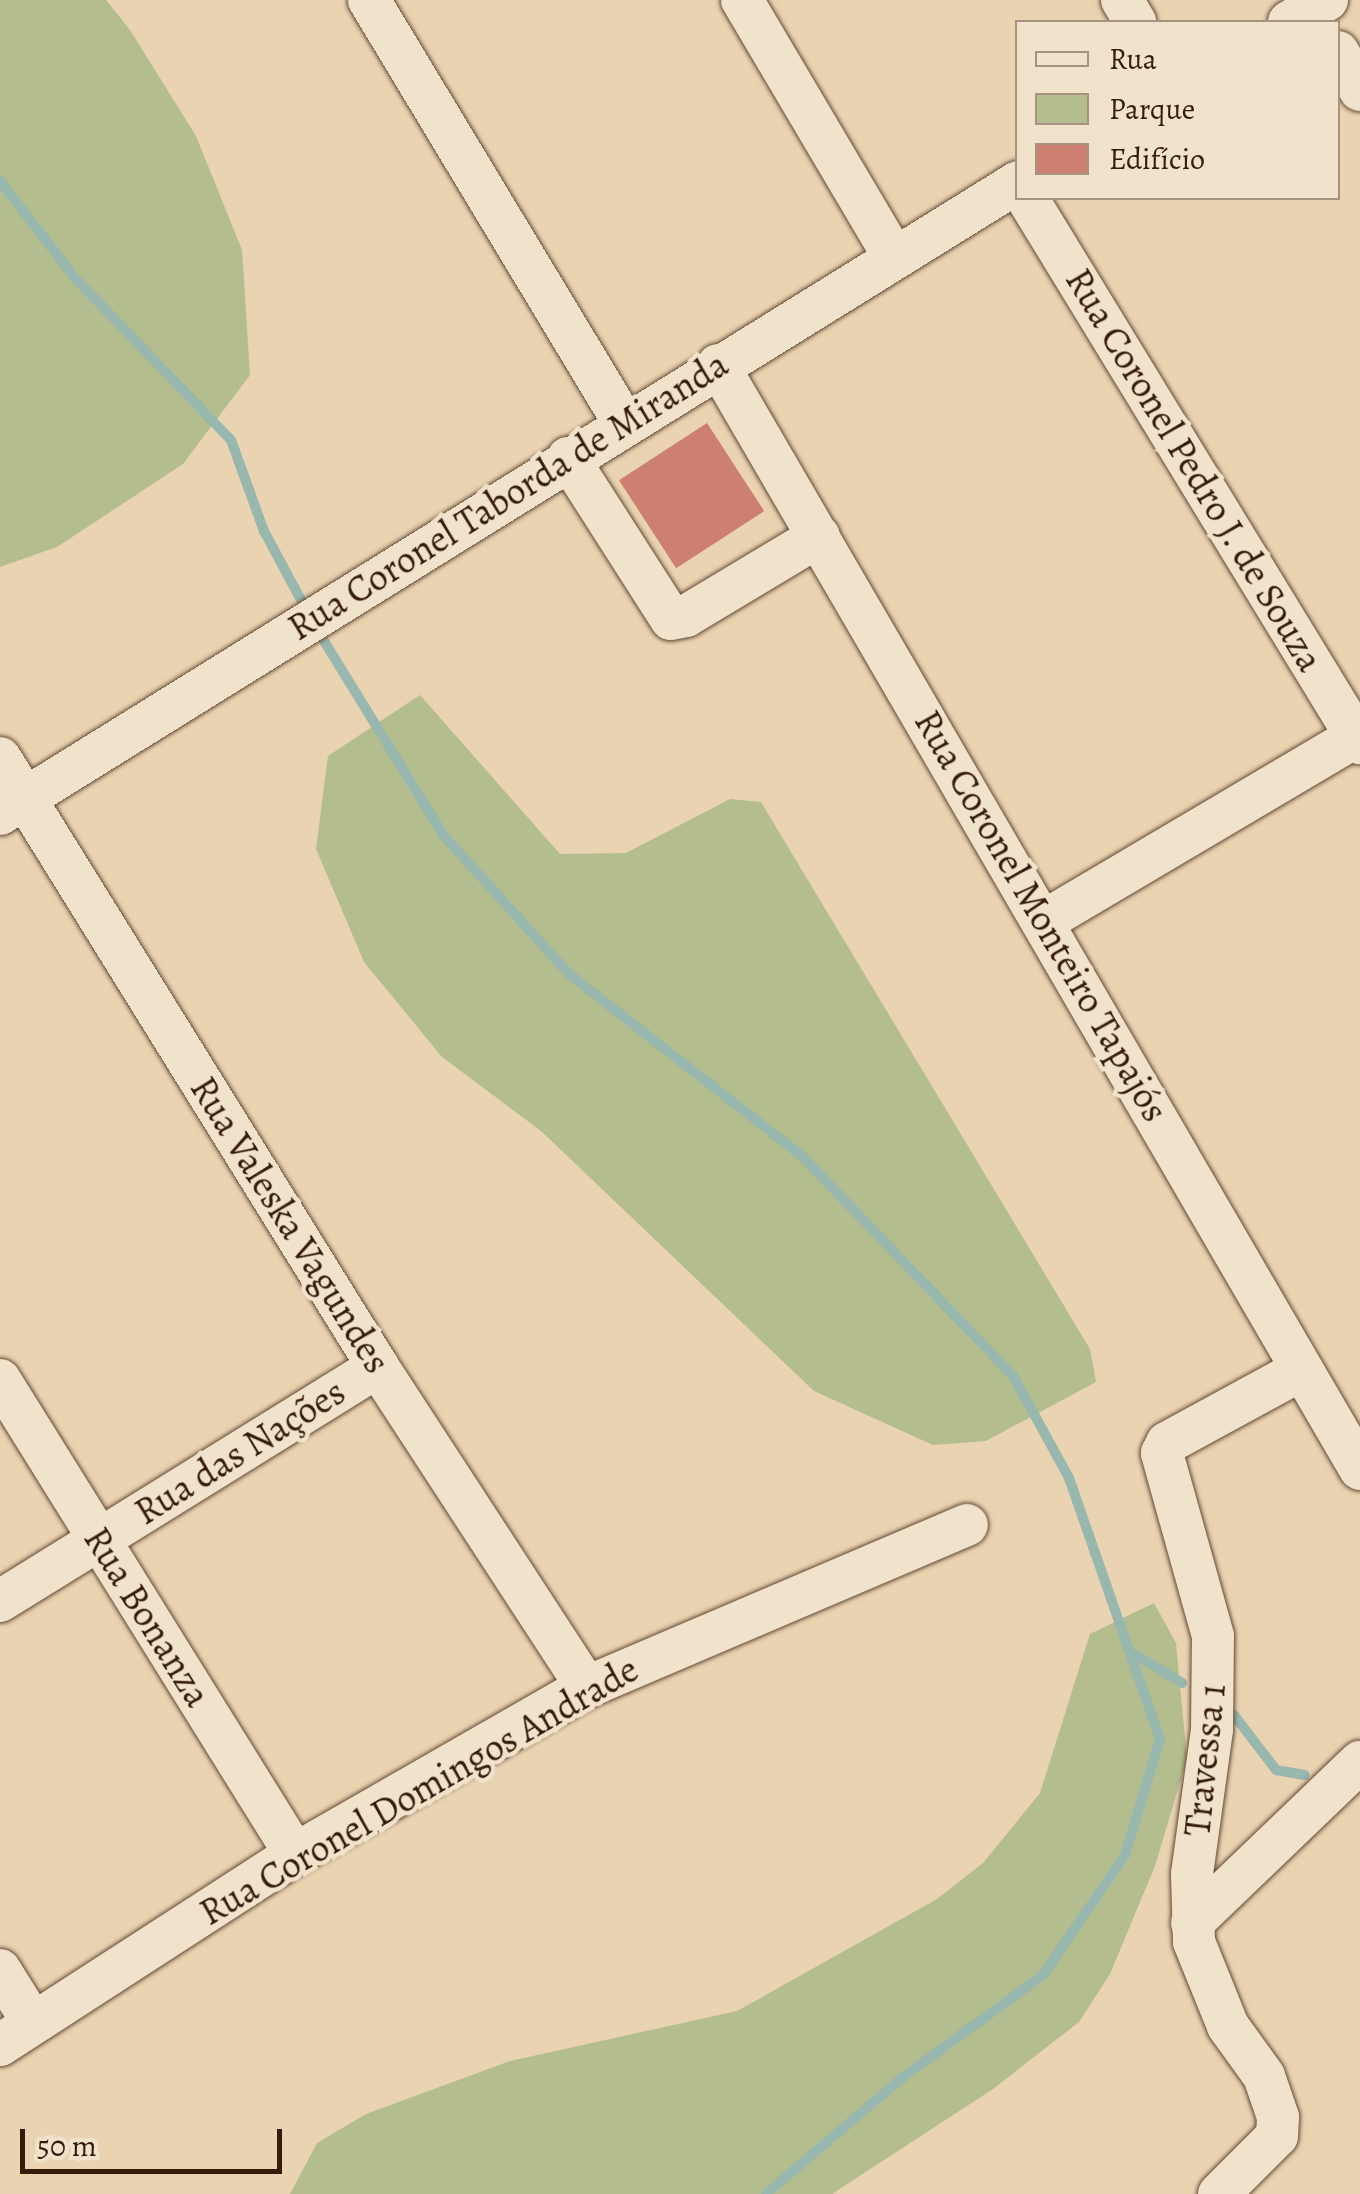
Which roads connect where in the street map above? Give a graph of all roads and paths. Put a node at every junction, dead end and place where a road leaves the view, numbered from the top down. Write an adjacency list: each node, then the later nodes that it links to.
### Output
1 (369, 0): 9 (street)
2 (742, 0): 7 (street)
3 (1340, 55): 4 (street)
4 (1360, 90)
5 (1015, 184): 7 (street, Rua Coronel Taborda de Miranda)
6 (1028, 200): 12 (street, Rua Coronel Pedro J. de Souza)
7 (893, 255): 8 (street, Rua Coronel Taborda de Miranda)
8 (718, 365): 9 (street, Rua Coronel Taborda de Miranda); 11 (street, Rua Coronel Monteiro Tapajós)
9 (624, 423): 10 (street, Rua Coronel Taborda de Miranda)
10 (568, 458): 11 (street); 14 (street, Rua Coronel Taborda de Miranda)
11 (819, 536): 15 (street, Rua Coronel Monteiro Tapajós)
12 (1359, 738): 15 (street)
13 (0, 758): 14 (street, Rua Valeska Vagundes)
14 (12, 806): 16 (street, Rua Valeska Vagundes)
15 (1046, 920): 17 (street, Rua Coronel Monteiro Tapajós)
16 (378, 1366): 21 (street, Rua das Nações); 23 (street, Rua Valeska Vagundes)
17 (1301, 1370): 19 (street, Rua Coronel Monteiro Tapajós); 26 (street, Travessa 1)
18 (0, 1380): 21 (street, Rua Bonanza)
19 (1360, 1470)
20 (967, 1525): 23 (street, Rua Coronel Domingos Andrade)
21 (99, 1540): 22 (street, Rua das Nações); 25 (street, Rua Bonanza)
22 (0, 1601)
23 (587, 1687): 25 (street, Rua Coronel Domingos Andrade)
24 (1360, 1762): 26 (street)
25 (295, 1854): 28 (street, Rua Coronel Domingos Andrade)
26 (1192, 1923): 29 (street, Travessa 1)
27 (0, 1970): 28 (street)
28 (17, 2034)
29 (1219, 2194)

